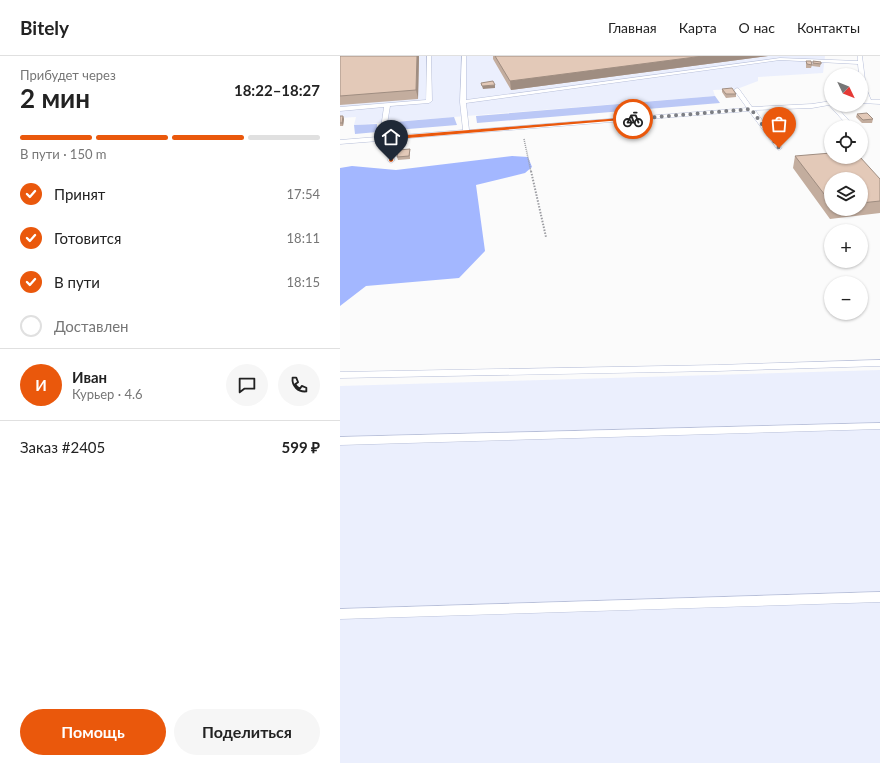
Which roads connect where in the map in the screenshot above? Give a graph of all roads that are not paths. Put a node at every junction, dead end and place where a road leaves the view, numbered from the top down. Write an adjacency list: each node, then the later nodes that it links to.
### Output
1 (429, 56): 12 (lane)
2 (464, 56): 9 (lane)
3 (860, 56): 5 (lane)
4 (812, 58): 5 (lane); 9 (lane)
5 (860, 63): 6 (lane)
6 (861, 68)
7 (737, 90): 14 (lane)
8 (868, 100): 10 (lane)
9 (463, 102): 18 (lane)
10 (880, 102)
11 (824, 105): 14 (lane)
12 (387, 106): 13 (lane); 19 (lane)
13 (340, 109)
14 (751, 109): 17 (lane); 23 (lane)
15 (838, 112): 16 (lane)
16 (845, 120)
17 (522, 127): 18 (lane); 20 (lane)
18 (466, 132): 21 (lane)
19 (383, 134)
20 (524, 136)
21 (394, 138): 22 (lane); 24 (lane)
22 (340, 142)
23 (779, 148)
24 (391, 161)
25 (880, 363): 26 (lane)
26 (340, 375)
27 (880, 426): 28 (lane)
28 (340, 441)
29 (880, 597): 30 (lane)
30 (340, 614)

